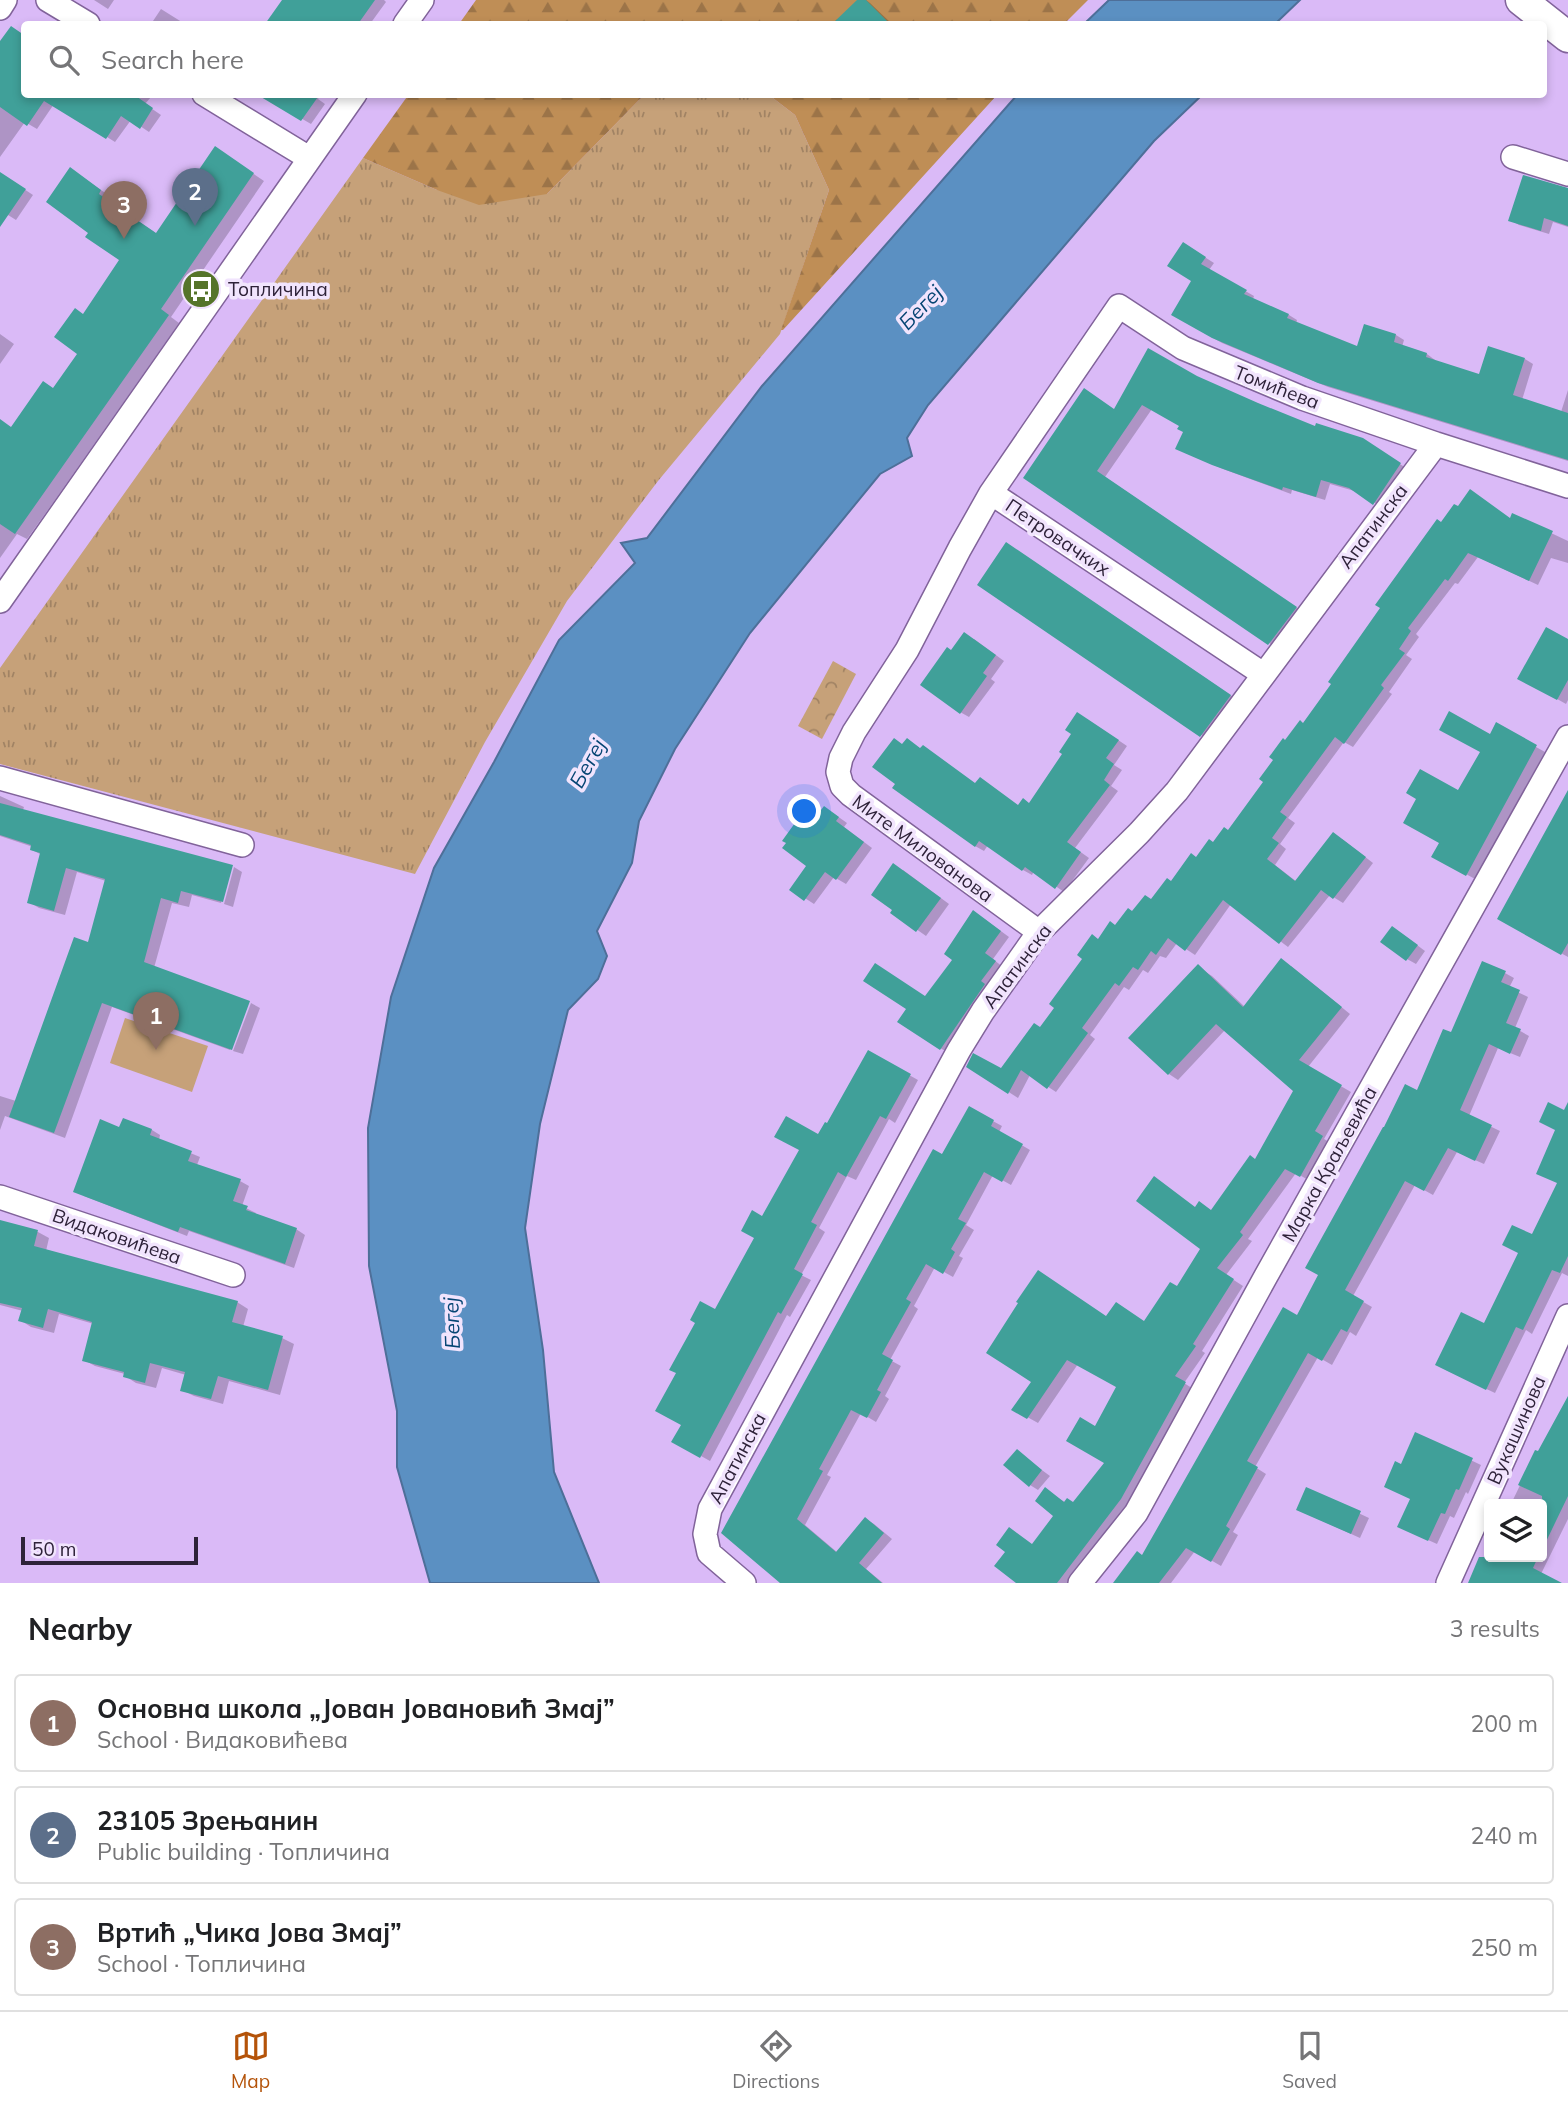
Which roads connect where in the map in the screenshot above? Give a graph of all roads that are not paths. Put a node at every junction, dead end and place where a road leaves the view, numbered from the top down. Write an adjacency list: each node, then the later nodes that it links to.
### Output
1 (5, 0): 5 (street)
2 (48, 0): 6 (street)
3 (422, 0): 7 (street)
4 (1521, 0): 8 (street)
5 (0, 8)
6 (84, 21)
7 (407, 21)
8 (1568, 37)
9 (211, 98): 12 (street)
10 (352, 98): 12 (street)
11 (1513, 157): 13 (street)
12 (309, 158): 17 (street)
13 (1568, 174)
14 (1436, 444): 15 (street, Томићева); 16 (street, Томићева); 18 (street, Апатинска)
15 (1568, 486)
16 (991, 492): 18 (street, Петровачких); 20 (street, Петровачких)
17 (0, 601)
18 (1263, 674): 23 (street, Апатинска)
19 (1568, 737): 28 (street, Марка Краљевића)
20 (846, 747): 23 (street, Мите Милованова)
21 (0, 778): 22 (street)
22 (243, 845)
23 (1038, 932): 27 (street, Апатинска)
24 (0, 1197): 25 (street, Видаковићева)
25 (233, 1275)
26 (1568, 1316): 29 (street, Вукашинова)
27 (744, 1583)
28 (1080, 1583)
29 (1448, 1583)

